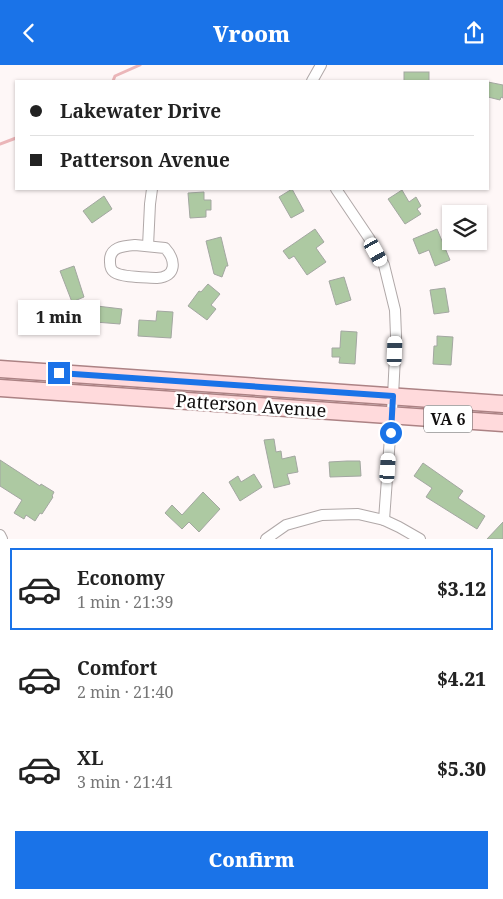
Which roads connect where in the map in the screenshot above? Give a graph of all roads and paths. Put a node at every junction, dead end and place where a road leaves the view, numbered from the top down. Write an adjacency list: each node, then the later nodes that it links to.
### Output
1 (321, 65): 2 (street)
2 (313, 80)
3 (152, 190): 5 (street)
4 (337, 190): 8 (street)
5 (148, 246): 5 (street)
6 (0, 369): 8 (main road, Patterson Avenue / VA 6)
7 (0, 389): 10 (main road, Patterson Avenue / VA 6)
8 (393, 396): 9 (main road, Patterson Avenue / VA 6); 10 (street)
9 (503, 404)
10 (392, 415): 11 (main road, Patterson Avenue / VA 6); 12 (street)
11 (503, 423)
12 (384, 520): 15 (street); 16 (street)
13 (0, 535): 14 (street)
14 (2, 539)
15 (266, 539)
16 (420, 539)

